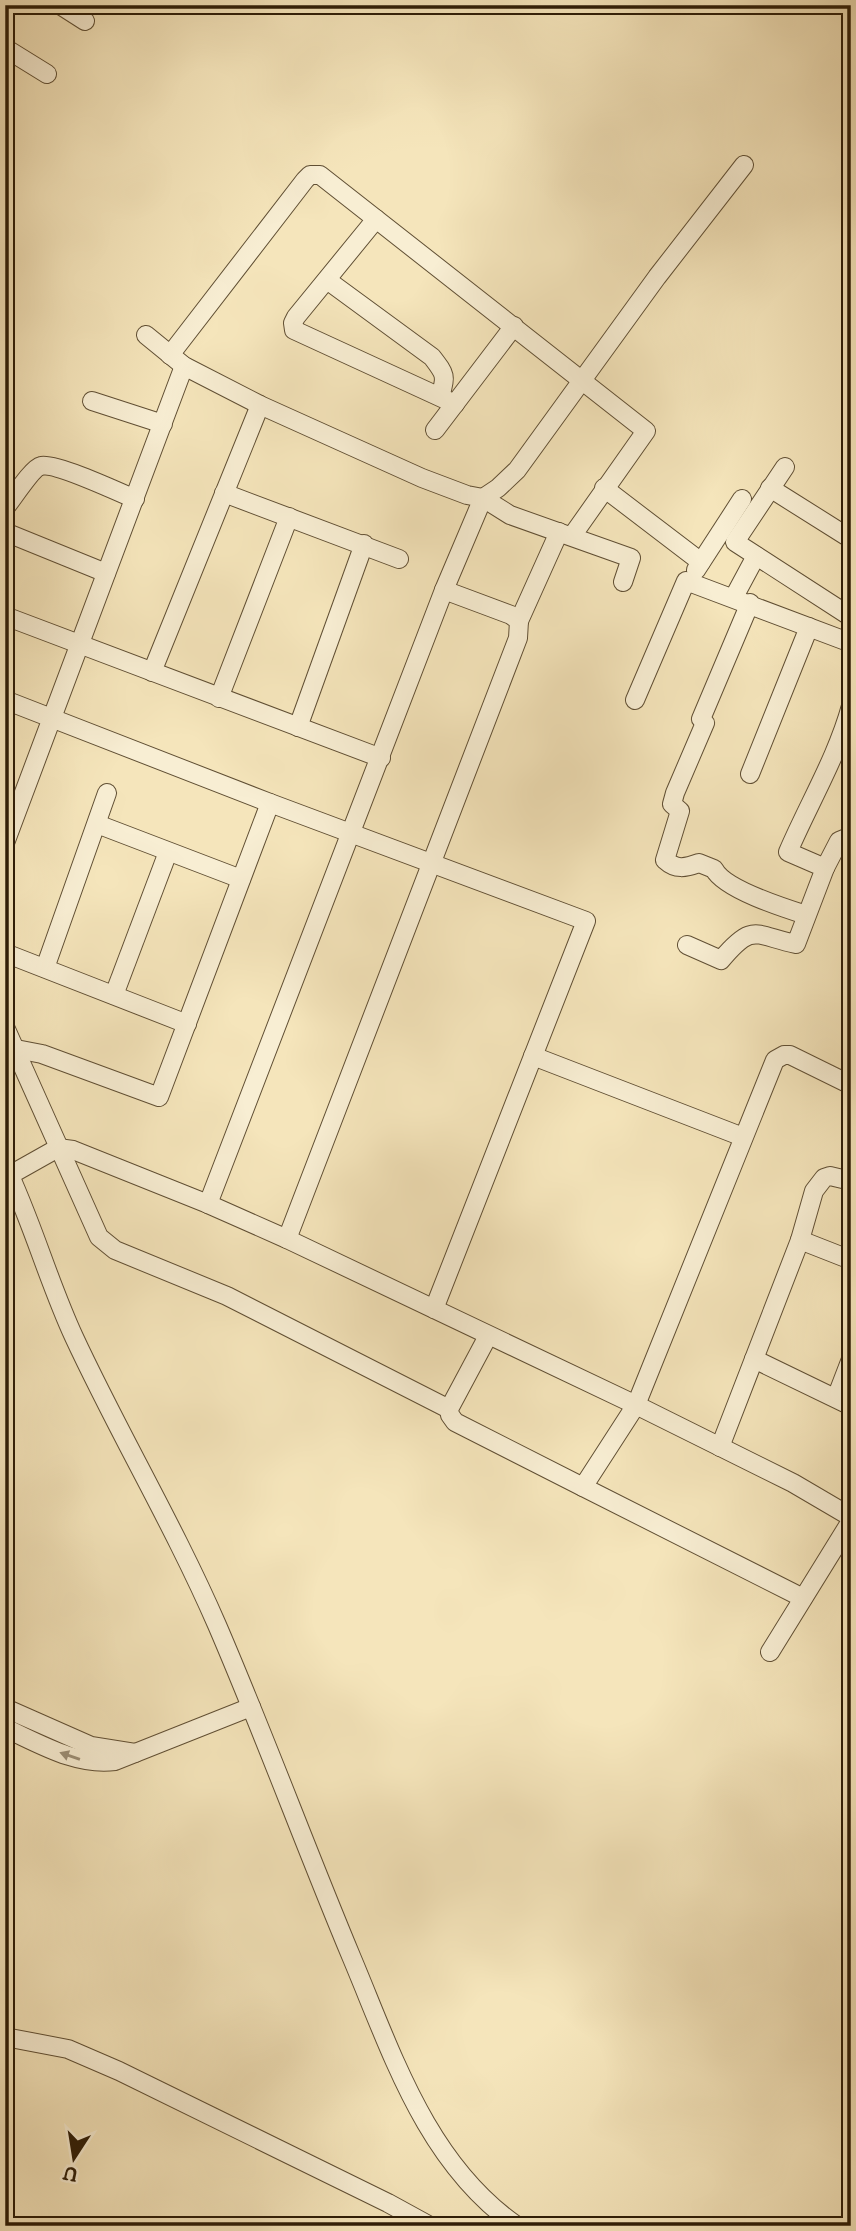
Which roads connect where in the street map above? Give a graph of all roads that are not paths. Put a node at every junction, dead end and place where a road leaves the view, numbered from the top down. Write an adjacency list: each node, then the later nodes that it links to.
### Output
1 (60, 5): 2 (street)
2 (85, 21)
3 (7, 54): 4 (street)
4 (47, 74)
5 (744, 165): 11 (street)
6 (376, 219): 7 (street); 8 (street); 10 (street)
7 (327, 280): 12 (street); 12 (street)
8 (514, 326): 11 (street); 12 (street)
9 (146, 335): 10 (street)
10 (177, 361): 14 (street); 15 (street)
11 (583, 379): 18 (street); 21 (street)
12 (448, 400): 16 (street)
13 (92, 401): 15 (street)
14 (260, 405): 20 (street); 21 (street)
15 (163, 424): 22 (street)
16 (435, 430)
17 (785, 467): 19 (street)
18 (604, 488): 23 (street); 27 (street)
19 (771, 488): 28 (street); 30 (street)
20 (224, 493): 25 (street); 42 (street)
21 (483, 498): 27 (street); 34 (street)
22 (135, 499): 24 (street); 32 (street)
23 (742, 499)
24 (5, 508)
25 (289, 517): 29 (street); 43 (street)
26 (5, 533): 32 (street)
27 (565, 534): 33 (street); 38 (street)
28 (851, 539)
29 (365, 544): 31 (street); 48 (street)
30 (755, 556): 35 (street); 37 (street)
31 (399, 559)
32 (106, 573): 41 (street)
33 (623, 582)
34 (444, 590): 38 (street); 49 (street)
35 (742, 600): 39 (street); 45 (street); 61 (street)
36 (5, 616): 41 (street)
37 (851, 617)
38 (519, 621): 58 (street)
39 (809, 627): 40 (street); 50 (street)
40 (851, 643)
41 (80, 645): 42 (street); 47 (street)
42 (152, 672): 43 (street)
43 (219, 698): 48 (street)
44 (5, 700): 47 (street)
45 (635, 700)
46 (851, 706): 59 (street)
47 (52, 719): 52 (street); 56 (street)
48 (298, 727): 49 (street)
49 (381, 758): 54 (street)
50 (750, 774)
51 (107, 793): 53 (street)
52 (270, 803): 54 (street); 60 (street)
53 (96, 824): 57 (street); 64 (street)
54 (352, 833): 58 (street); 75 (street)
55 (851, 836): 59 (street)
56 (5, 843)
57 (168, 852): 60 (street); 65 (street)
58 (432, 863): 69 (street); 76 (street)
59 (825, 868): 61 (street)
60 (241, 879): 66 (street)
61 (807, 915): 62 (street)
62 (687, 945)
63 (5, 953): 64 (street)
64 (45, 968): 65 (street)
65 (114, 995): 66 (street)
66 (187, 1024): 68 (street)
67 (5, 1027): 68 (street)
68 (16, 1049): 72 (street)
69 (533, 1056): 71 (street); 79 (street)
70 (851, 1085): 71 (street)
71 (743, 1137): 84 (street)
72 (58, 1148): 73 (street); 75 (street); 85 (street)
73 (7, 1170): 91 (street)
74 (851, 1181): 77 (street)
75 (208, 1204): 76 (street)
76 (287, 1239): 79 (street)
77 (800, 1240): 78 (street); 81 (street)
78 (851, 1260)
79 (435, 1309): 80 (street)
80 (488, 1336): 84 (street); 85 (street)
81 (754, 1359): 83 (street); 86 (street)
82 (851, 1359): 83 (street)
83 (844, 1401)
84 (636, 1405): 86 (street); 87 (street)
85 (449, 1409): 87 (street)
86 (720, 1447): 88 (street)
87 (583, 1487): 89 (street)
88 (851, 1519): 89 (street)
89 (803, 1598): 90 (street)
90 (770, 1652)
91 (251, 1707): 94 (street); 97 (street)
92 (5, 1708): 94 (street)
93 (5, 1728): 94 (street, one-way to 93)
94 (135, 1753)
95 (5, 2037): 96 (street)
96 (430, 2226)
97 (517, 2226)

